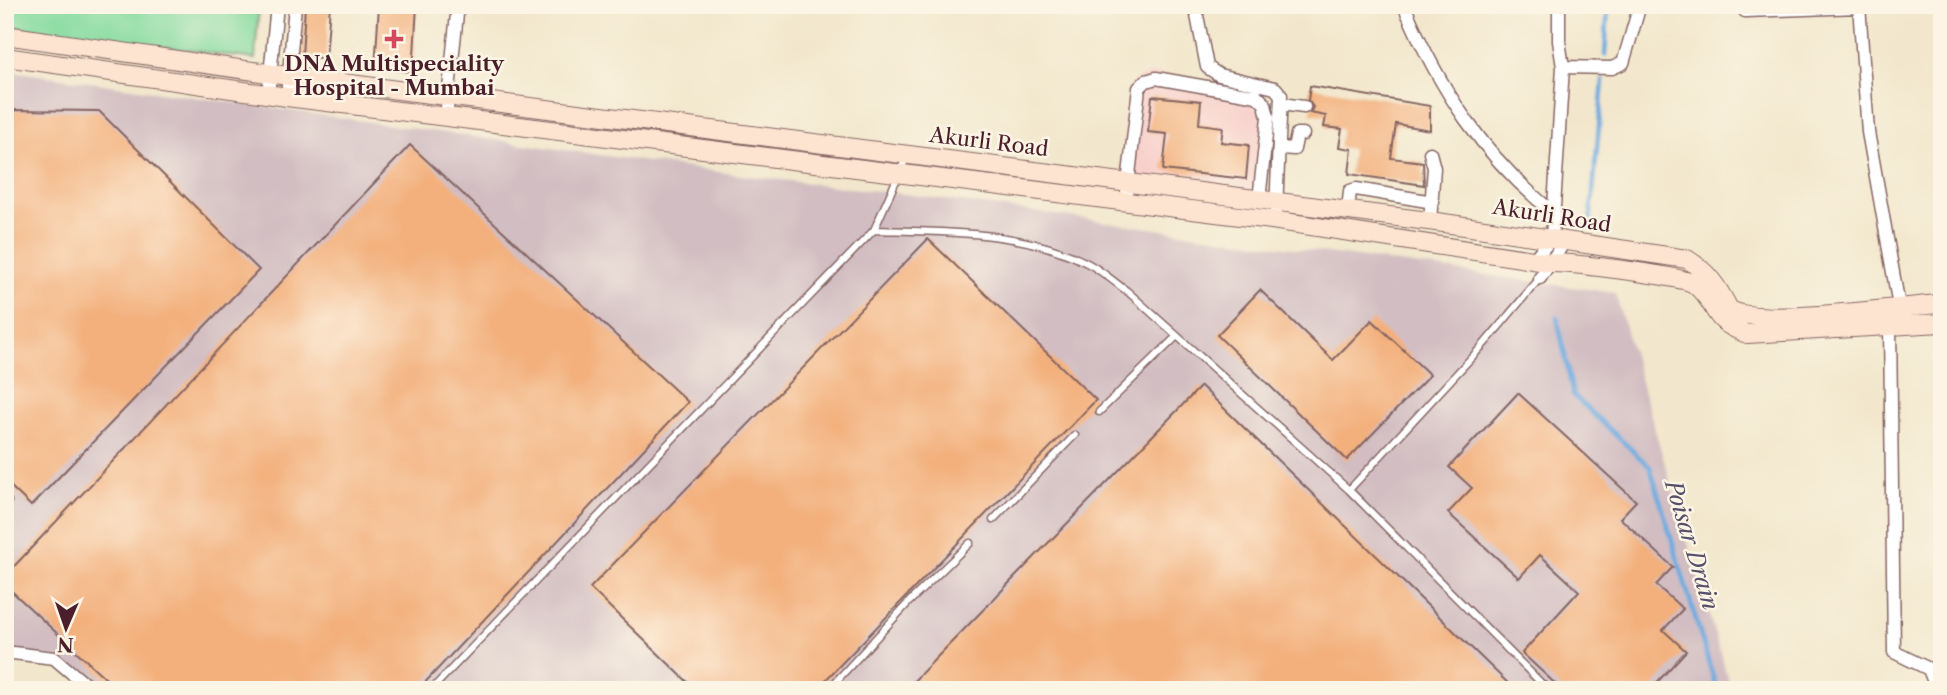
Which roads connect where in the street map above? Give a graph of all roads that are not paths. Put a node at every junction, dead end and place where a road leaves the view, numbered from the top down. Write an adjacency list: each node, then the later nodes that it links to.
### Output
1 (277, 5): 17 (street)
2 (295, 5): 18 (street)
3 (458, 5): 21 (street)
4 (1195, 5): 23 (street)
5 (1404, 5): 49 (street)
6 (1559, 5): 15 (street)
7 (1640, 5): 15 (street)
8 (1859, 6): 9 (street); 58 (street)
9 (1745, 11)
10 (5, 36): 11 (street, Akurli Road)
11 (36, 40): 12 (street, Akurli Road); 14 (street)
12 (114, 51): 16 (street); 17 (street, Akurli Road)
13 (5, 57): 14 (street, Akurli Road)
14 (32, 61): 16 (street, Akurli Road)
15 (1563, 67): 49 (street)
16 (112, 73): 20 (street, Akurli Road)
17 (270, 73): 18 (street, Akurli Road); 20 (street)
18 (288, 76): 19 (street, Akurli Road); 22 (street)
19 (386, 89): 21 (street, Akurli Road); 26 (street)
20 (268, 94): 22 (street, Akurli Road)
21 (447, 96): 24 (street, Akurli Road); 27 (street)
22 (287, 97): 26 (street, Akurli Road)
23 (1281, 104): 25 (street); 36 (street)
24 (533, 107): 28 (street, Akurli Road); 30 (street)
25 (1304, 107)
26 (385, 110): 27 (street, Akurli Road)
27 (446, 117): 30 (street, Akurli Road)
28 (619, 118): 29 (street, Akurli Road); 33 (street)
29 (686, 127): 31 (street, Akurli Road); 35 (street)
30 (532, 128): 33 (street, Akurli Road)
31 (745, 134): 34 (street, Akurli Road); 38 (street)
32 (1303, 134): 36 (street)
33 (618, 139): 35 (street, Akurli Road)
34 (819, 143): 39 (street, Akurli Road); 40 (street)
35 (685, 147): 38 (street, Akurli Road)
36 (1280, 148): 45 (street)
37 (1430, 153): 47 (street)
38 (742, 154): 40 (street, Akurli Road)
39 (907, 155): 41 (street, Akurli Road); 42 (lane)
40 (815, 163): 42 (street, Akurli Road)
41 (1019, 169): 43 (street, Akurli Road); 44 (street)
42 (900, 174): 44 (street, Akurli Road); 52 (lane)
43 (1126, 182): 45 (street, Akurli Road); 45 (street); 46 (street)
44 (1017, 188): 46 (street, Akurli Road)
45 (1268, 200): 48 (street, Akurli Road); 50 (street)
46 (1126, 201): 50 (street, Akurli Road)
47 (1433, 202): 48 (street); 51 (street)
48 (1348, 211): 51 (street, Akurli Road)
49 (1554, 213): 53 (street)
50 (1275, 220): 54 (street, Akurli Road)
51 (1437, 222): 53 (street, Akurli Road); 54 (street)
52 (874, 230): 61 (lane); 69 (lane)
53 (1558, 239): 55 (street); 58 (street, Akurli Road)
54 (1439, 245): 55 (street, Akurli Road)
55 (1543, 261): 56 (street); 60 (street, Akurli Road)
56 (1540, 278): 64 (lane)
57 (1942, 304): 58 (street, Akurli Road)
58 (1899, 306)
59 (1942, 323): 60 (street, Akurli Road)
60 (1890, 326): 72 (street)
61 (1177, 336): 62 (lane); 64 (lane)
62 (1099, 412)
63 (1075, 435): 65 (lane)
64 (1349, 491): 71 (lane)
65 (993, 520)
66 (970, 543): 70 (lane)
67 (5, 652): 68 (street)
68 (92, 690)
69 (431, 690)
70 (828, 690)
71 (1548, 690)
72 (1937, 690)

